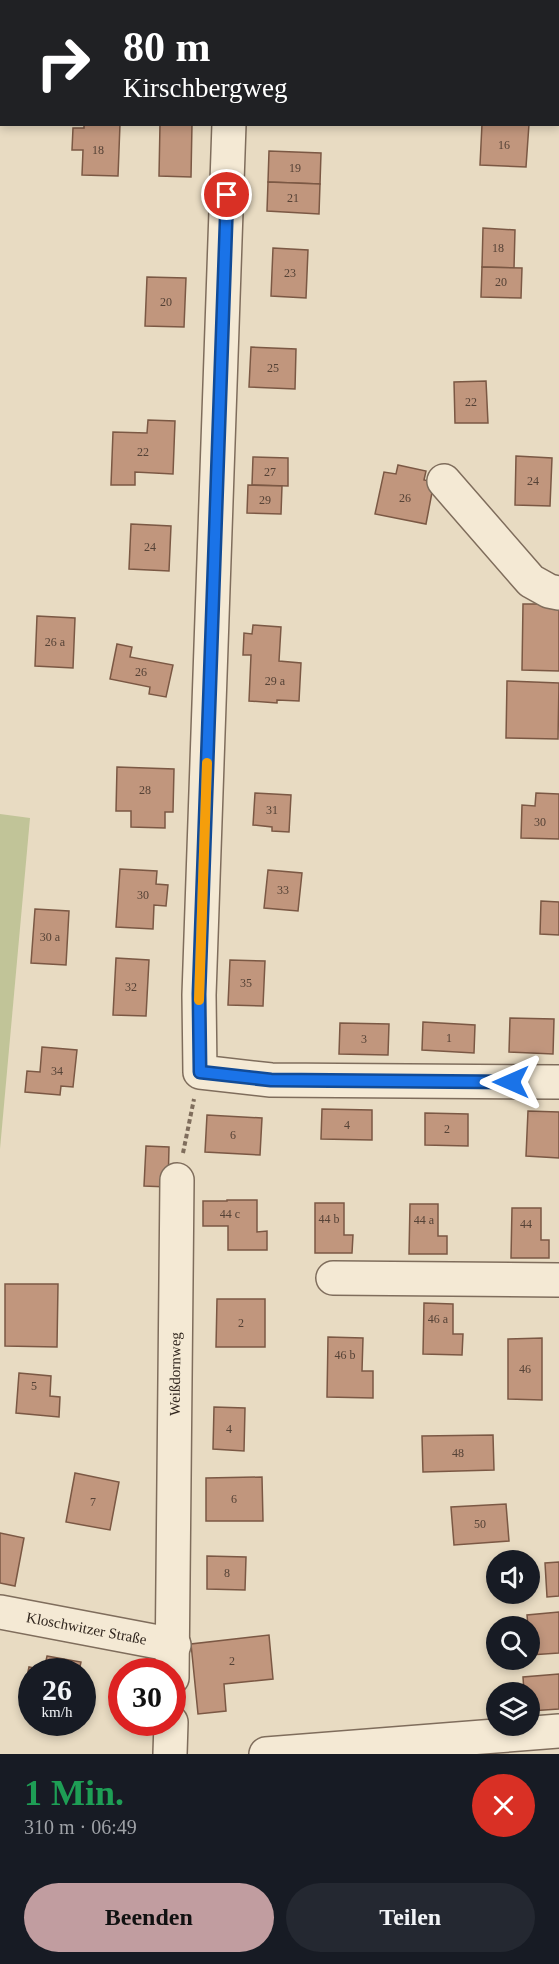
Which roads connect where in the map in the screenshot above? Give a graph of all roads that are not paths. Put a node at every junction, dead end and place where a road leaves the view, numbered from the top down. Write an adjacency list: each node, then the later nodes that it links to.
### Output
1 (229, 126): 4 (street)
2 (444, 481): 3 (street)
3 (559, 593)
4 (559, 1082)
5 (177, 1180): 9 (street, Weißdornweg)
6 (333, 1278): 7 (street)
7 (559, 1280)
8 (0, 1612): 9 (street, Kloschwitzer Straße)
9 (174, 1645): 10 (street, Weißdornweg)
10 (173, 1658)
11 (559, 1731): 13 (street)
12 (171, 1736): 14 (street)
13 (430, 1748): 15 (street)
14 (170, 1754)
15 (266, 1754)

